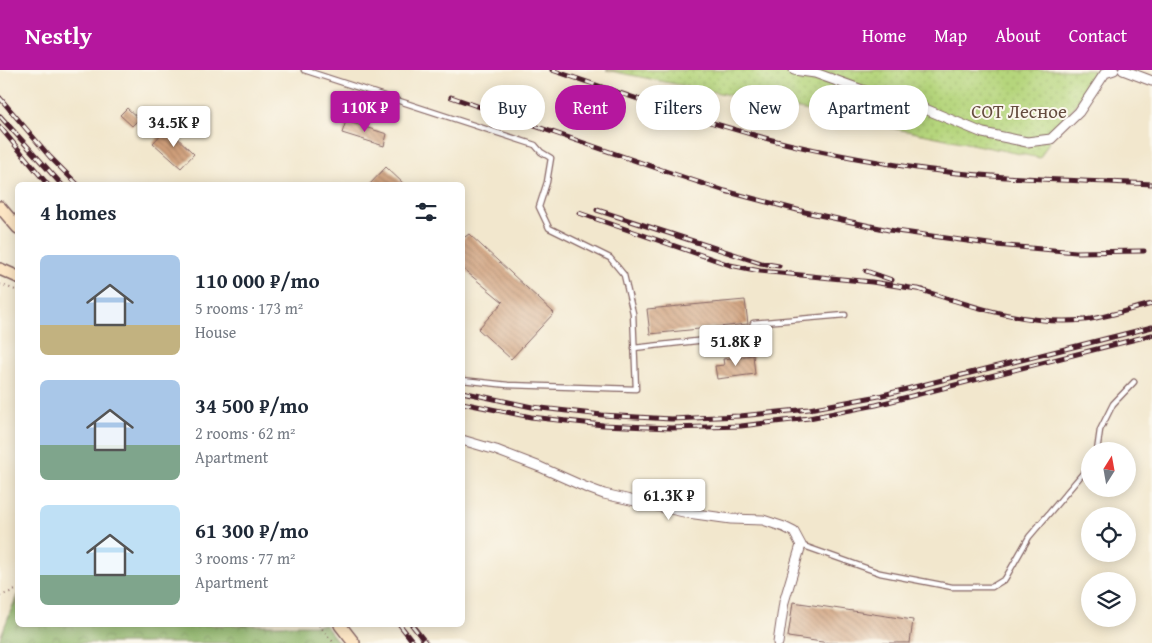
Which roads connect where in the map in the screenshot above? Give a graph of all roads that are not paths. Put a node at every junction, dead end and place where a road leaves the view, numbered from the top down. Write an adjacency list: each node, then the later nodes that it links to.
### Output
1 (304, 70): 11 (lane)
2 (794, 70): 3 (street)
3 (1114, 70)
4 (1123, 70): 5 (street)
5 (1152, 81)
6 (0, 207): 7 (main road)
7 (15, 224)
8 (0, 269): 9 (main road)
9 (15, 276)
10 (845, 315): 11 (lane)
11 (634, 348): 12 (lane)
12 (465, 380)
13 (1134, 382): 15 (lane)
14 (465, 441): 17 (street)
15 (1098, 442)
16 (1081, 476): 17 (lane)
17 (801, 545): 20 (street)
18 (342, 627): 19 (main road)
19 (354, 643)
20 (778, 643)

